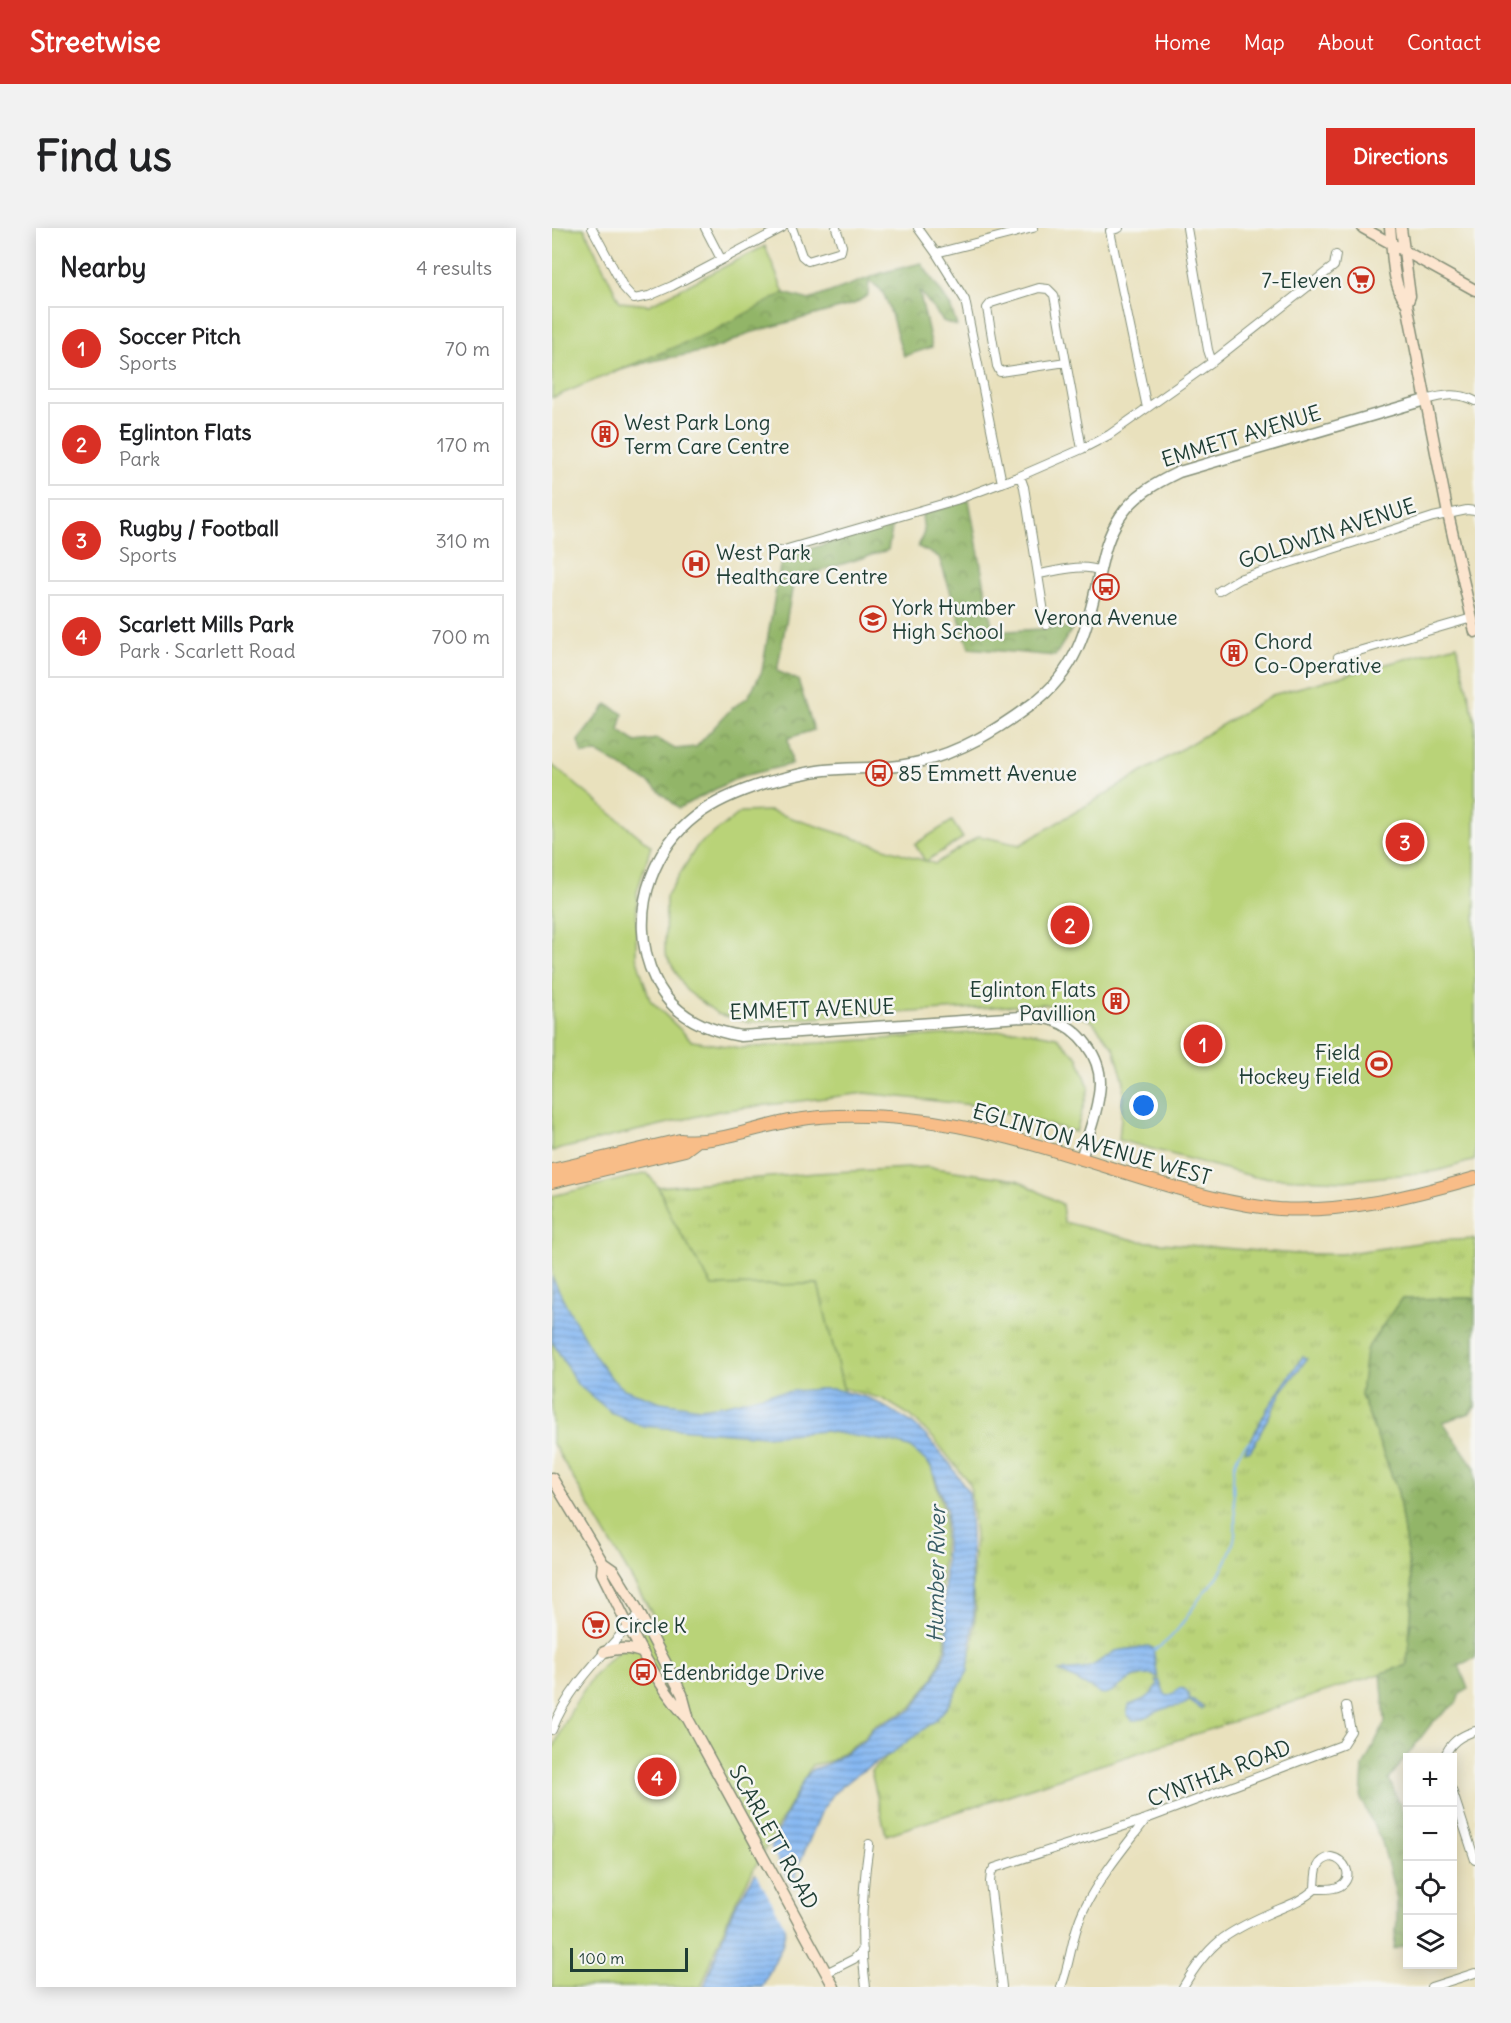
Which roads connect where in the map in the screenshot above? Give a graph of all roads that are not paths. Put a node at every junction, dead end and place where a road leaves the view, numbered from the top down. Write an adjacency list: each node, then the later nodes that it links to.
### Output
1 (591, 228): 17 (street)
2 (705, 228): 17 (street)
3 (782, 228): 17 (street)
4 (792, 228): 5 (street)
5 (836, 228)
6 (918, 228): 15 (street)
7 (1033, 228): 15 (street)
8 (1119, 228): 24 (street)
9 (1187, 228): 21 (street)
10 (1363, 228): 13 (main road)
11 (1390, 228): 13 (main road)
12 (1401, 228): 14 (main road)
13 (1392, 244): 14 (main road); 19 (main road)
14 (1406, 251): 18 (main road); 19 (main road)
15 (936, 253): 27 (street)
16 (1336, 255): 21 (street)
17 (721, 259)
18 (1475, 290)
19 (1407, 304): 22 (main road)
20 (1066, 362): 20 (street); 25 (street)
21 (1212, 362): 24 (street)
22 (1425, 400): 23 (street); 29 (main road); 31 (street, EMMETT AVENUE)
23 (1475, 401)
24 (1147, 408): 25 (street)
25 (1082, 449): 26 (street)
26 (1020, 476): 27 (street); 32 (street)
27 (1002, 483): 30 (street)
28 (1475, 511): 29 (street, GOLDWIN AVENUE)
29 (1448, 514): 33 (street, GOLDWIN AVENUE); 34 (main road)
30 (777, 552)
31 (1100, 572): 32 (street); 39 (street, EMMETT AVENUE)
32 (1039, 574): 35 (street)
33 (1219, 591)
34 (1472, 618): 36 (main road); 37 (street)
35 (1046, 625)
36 (1475, 632)
37 (1338, 657)
38 (682, 1145): 39 (main road, EGLINTON AVENUE WEST); 40 (main road, EGLINTON AVENUE WEST); 42 (main road, EGLINTON AVENUE WEST)
39 (1081, 1159): 41 (main road, EGLINTON AVENUE WEST)
40 (552, 1170)
41 (1475, 1178)
42 (552, 1182)
43 (552, 1478): 44 (main road, SCARLETT ROAD)
44 (603, 1563): 45 (main road, SCARLETT ROAD); 46 (main road, SCARLETT ROAD)
45 (639, 1614): 46 (street); 50 (main road, SCARLETT ROAD)
46 (629, 1626): 47 (street); 48 (main road, SCARLETT ROAD)
47 (604, 1652): 48 (main road); 51 (street)
48 (643, 1653): 50 (main road, SCARLETT ROAD)
49 (1346, 1706): 55 (street, CYNTHIA ROAD)
50 (688, 1719): 61 (main road, SCARLETT ROAD)
51 (552, 1730)
52 (1475, 1731): 53 (street)
53 (1446, 1753)
54 (1457, 1805): 57 (street)
55 (1146, 1819): 65 (street); 66 (street, CYNTHIA ROAD)
56 (869, 1844): 60 (street)
57 (1474, 1851): 58 (street)
58 (1475, 1860)
59 (1315, 1889): 59 (street); 67 (street)
60 (863, 1950): 61 (street); 64 (street)
61 (826, 1973): 63 (main road, SCARLETT ROAD)
62 (1475, 1973): 68 (street)
63 (834, 1987)
64 (866, 1987)
65 (1002, 1987)
66 (1061, 1987)
67 (1183, 1987)
68 (1431, 1987)

